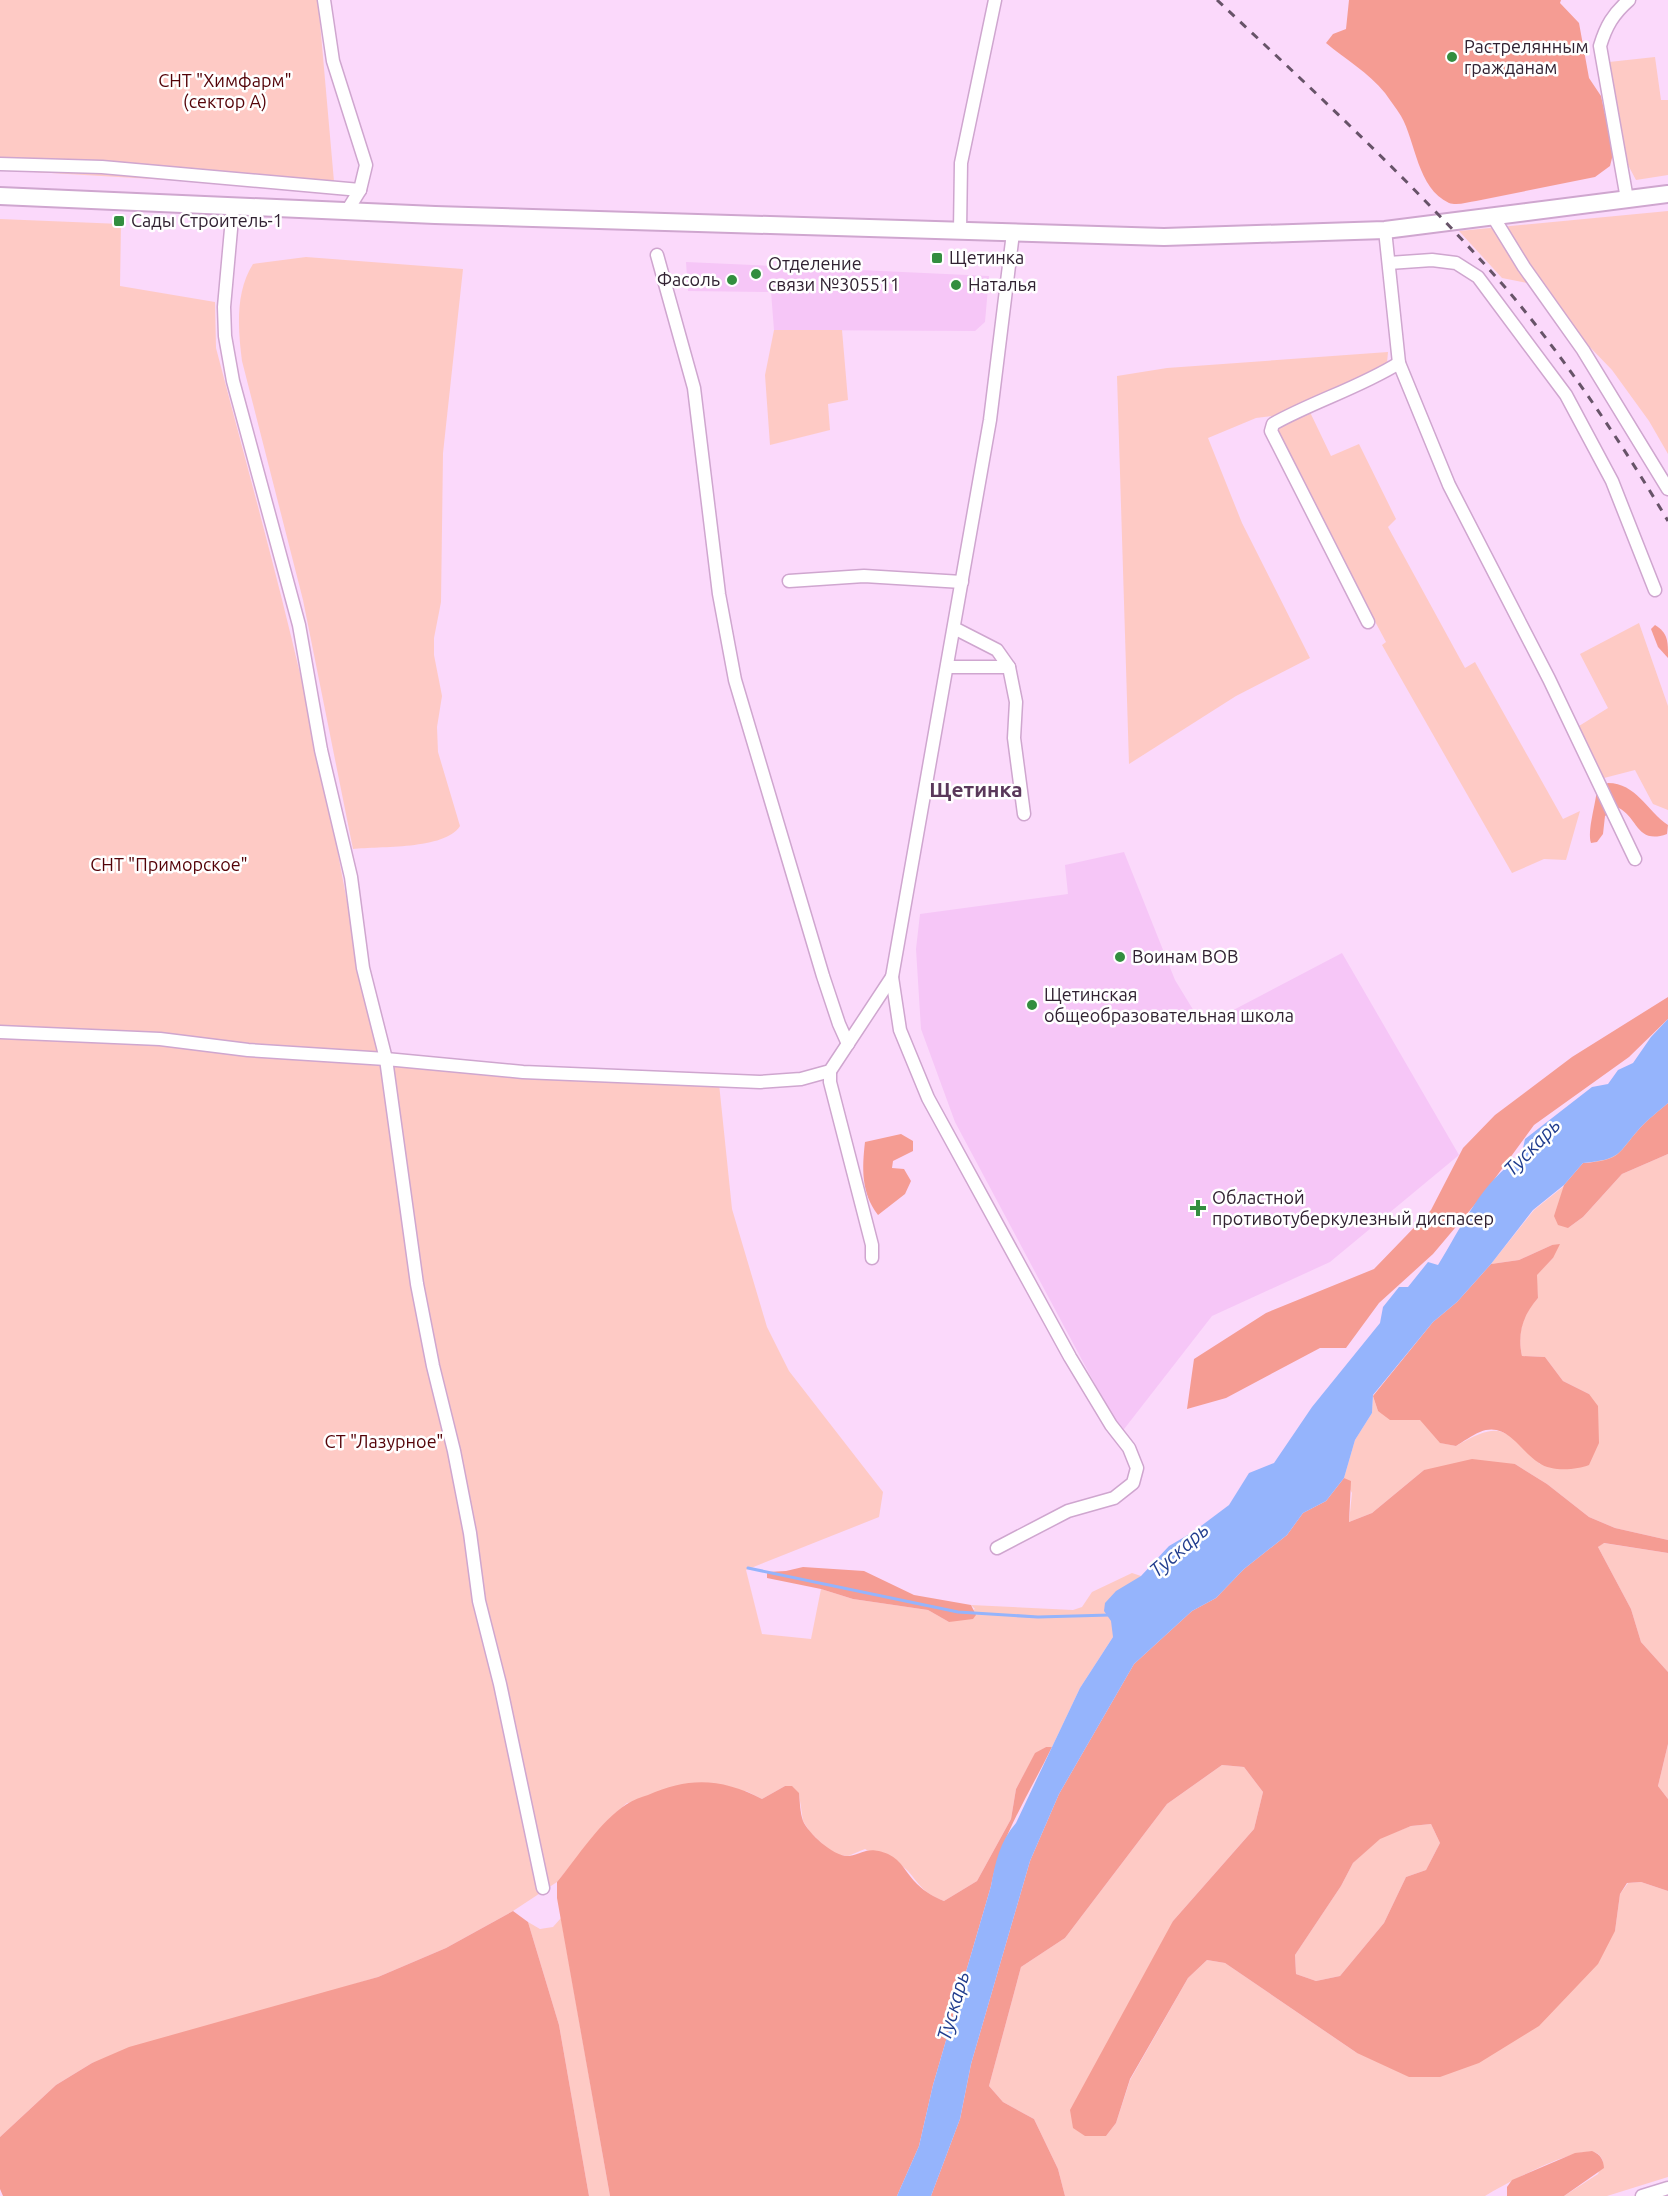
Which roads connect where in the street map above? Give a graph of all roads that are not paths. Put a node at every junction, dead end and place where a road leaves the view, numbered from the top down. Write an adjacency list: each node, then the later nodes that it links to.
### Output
1 (324, 0): 5 (street)
2 (995, 0): 13 (street)
3 (1629, 0): 8 (street)
4 (0, 164): 5 (street)
5 (360, 190): 10 (street)
6 (1668, 194): 8 (main road)
7 (0, 196): 9 (main road)
8 (1627, 199): 11 (main road)
9 (233, 207): 10 (main road); 31 (street)
10 (347, 211): 13 (main road)
11 (1492, 215): 12 (main road); 18 (street)
12 (1384, 230): 14 (main road); 16 (street)
13 (960, 231): 14 (main road)
14 (1013, 233): 20 (street)
15 (657, 255): 30 (street)
16 (1389, 263): 17 (street); 21 (street)
17 (1399, 363): 22 (street); 27 (street)
18 (1668, 489)
19 (789, 581): 20 (street)
20 (962, 582): 23 (street)
21 (1655, 590)
22 (1368, 622)
23 (954, 628): 24 (street); 25 (street)
24 (947, 667): 25 (street); 28 (street)
25 (1009, 667): 26 (street)
26 (1024, 814)
27 (1635, 859)
28 (892, 977): 30 (street); 34 (street)
29 (0, 1032): 31 (street)
30 (848, 1044): 32 (street)
31 (386, 1059): 32 (street); 35 (street)
32 (830, 1071): 33 (street)
33 (872, 1258)
34 (997, 1548)
35 (543, 1888)
36 (1668, 2188): 37 (street)
37 (1642, 2196)

